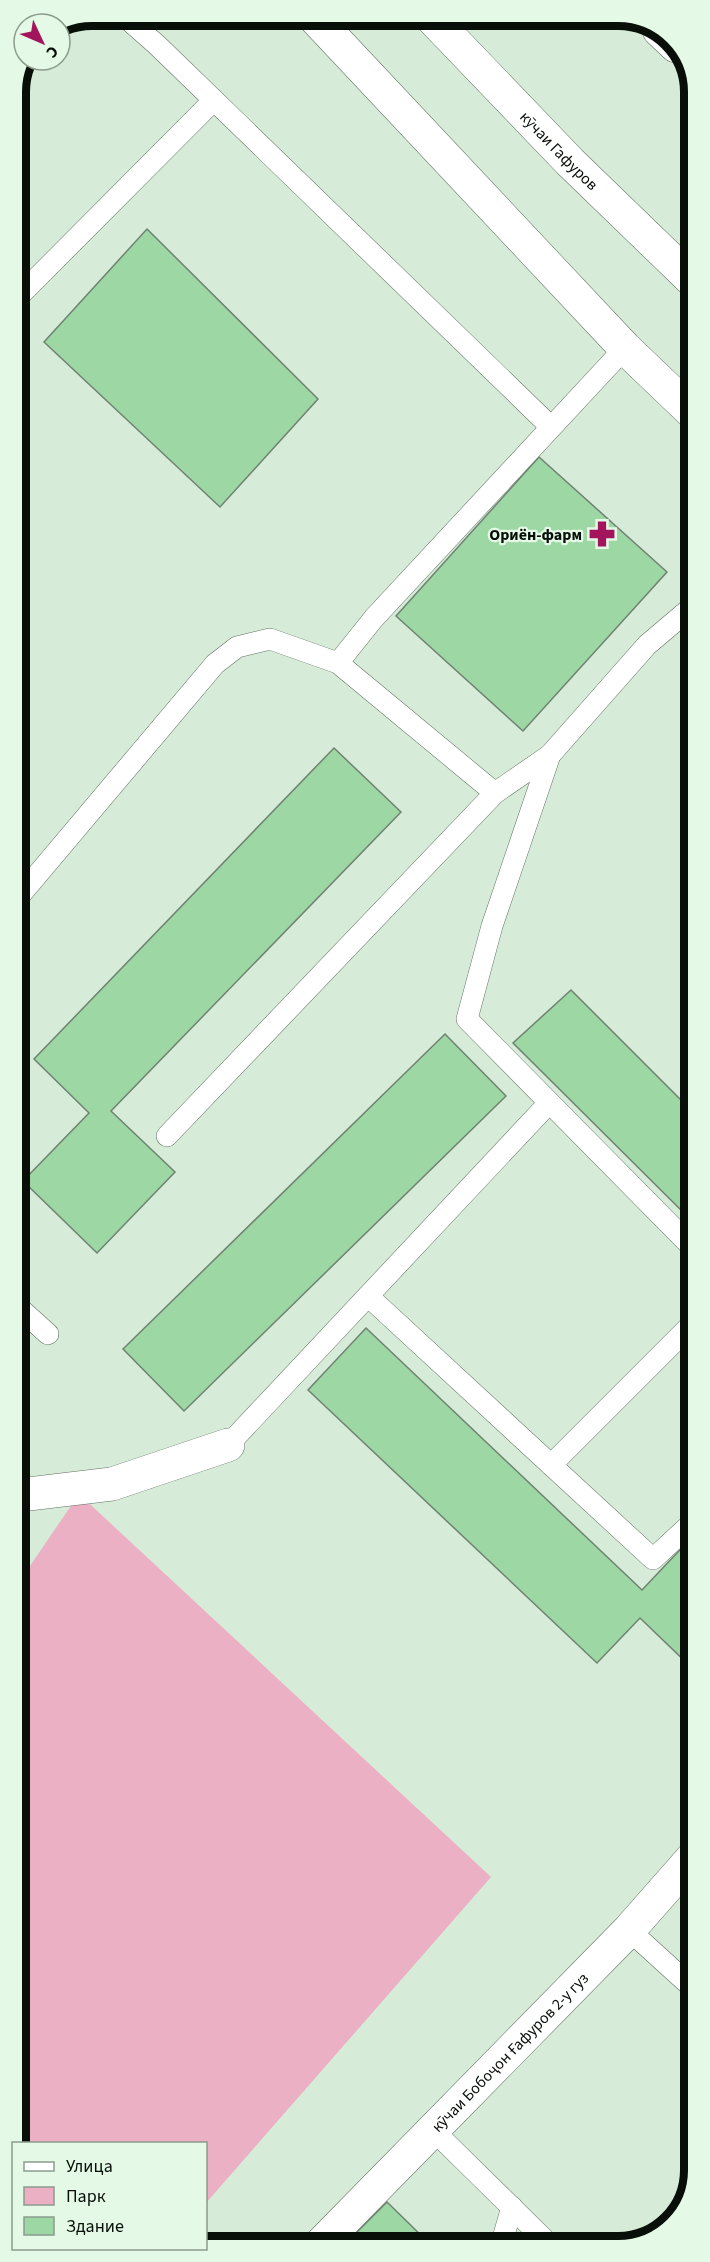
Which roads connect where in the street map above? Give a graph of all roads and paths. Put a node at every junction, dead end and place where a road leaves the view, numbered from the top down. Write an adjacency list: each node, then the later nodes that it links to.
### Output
1 (135, 26): 4 (lane)
2 (325, 26): 7 (street)
3 (440, 26): 5 (street, кӯчаи Гафуров)
4 (214, 100): 6 (lane); 9 (lane)
5 (684, 272)
6 (26, 289)
7 (625, 348): 8 (street); 9 (lane)
8 (684, 404)
9 (551, 427): 11 (lane)
10 (684, 614): 12 (lane)
11 (338, 663): 13 (lane); 14 (lane)
12 (550, 755): 13 (lane); 15 (lane)
13 (495, 792): 16 (lane)
14 (26, 888)
15 (549, 1102): 17 (lane); 18 (lane)
16 (167, 1136)
17 (684, 1240)
18 (368, 1296): 22 (lane); 23 (lane)
19 (26, 1315): 21 (lane)
20 (684, 1332): 23 (lane)
21 (48, 1334)
22 (228, 1445): 24 (street)
23 (551, 1465): 25 (lane)
24 (26, 1494)
25 (684, 1531)
26 (684, 1868): 27 (street, кӯчаи Бобоҷон Ғафуров 2-у гуз)
27 (629, 1930): 28 (lane); 29 (street, кӯчаи Бобоҷон Ғафуров 2-у гуз)
28 (684, 1980)
29 (434, 2130): 30 (lane); 31 (street, кӯчаи Бобоҷон Ғафуров 2-у гуз)
30 (512, 2207): 32 (lane); 33 (lane)
31 (329, 2236)
32 (504, 2236)
33 (541, 2236)

